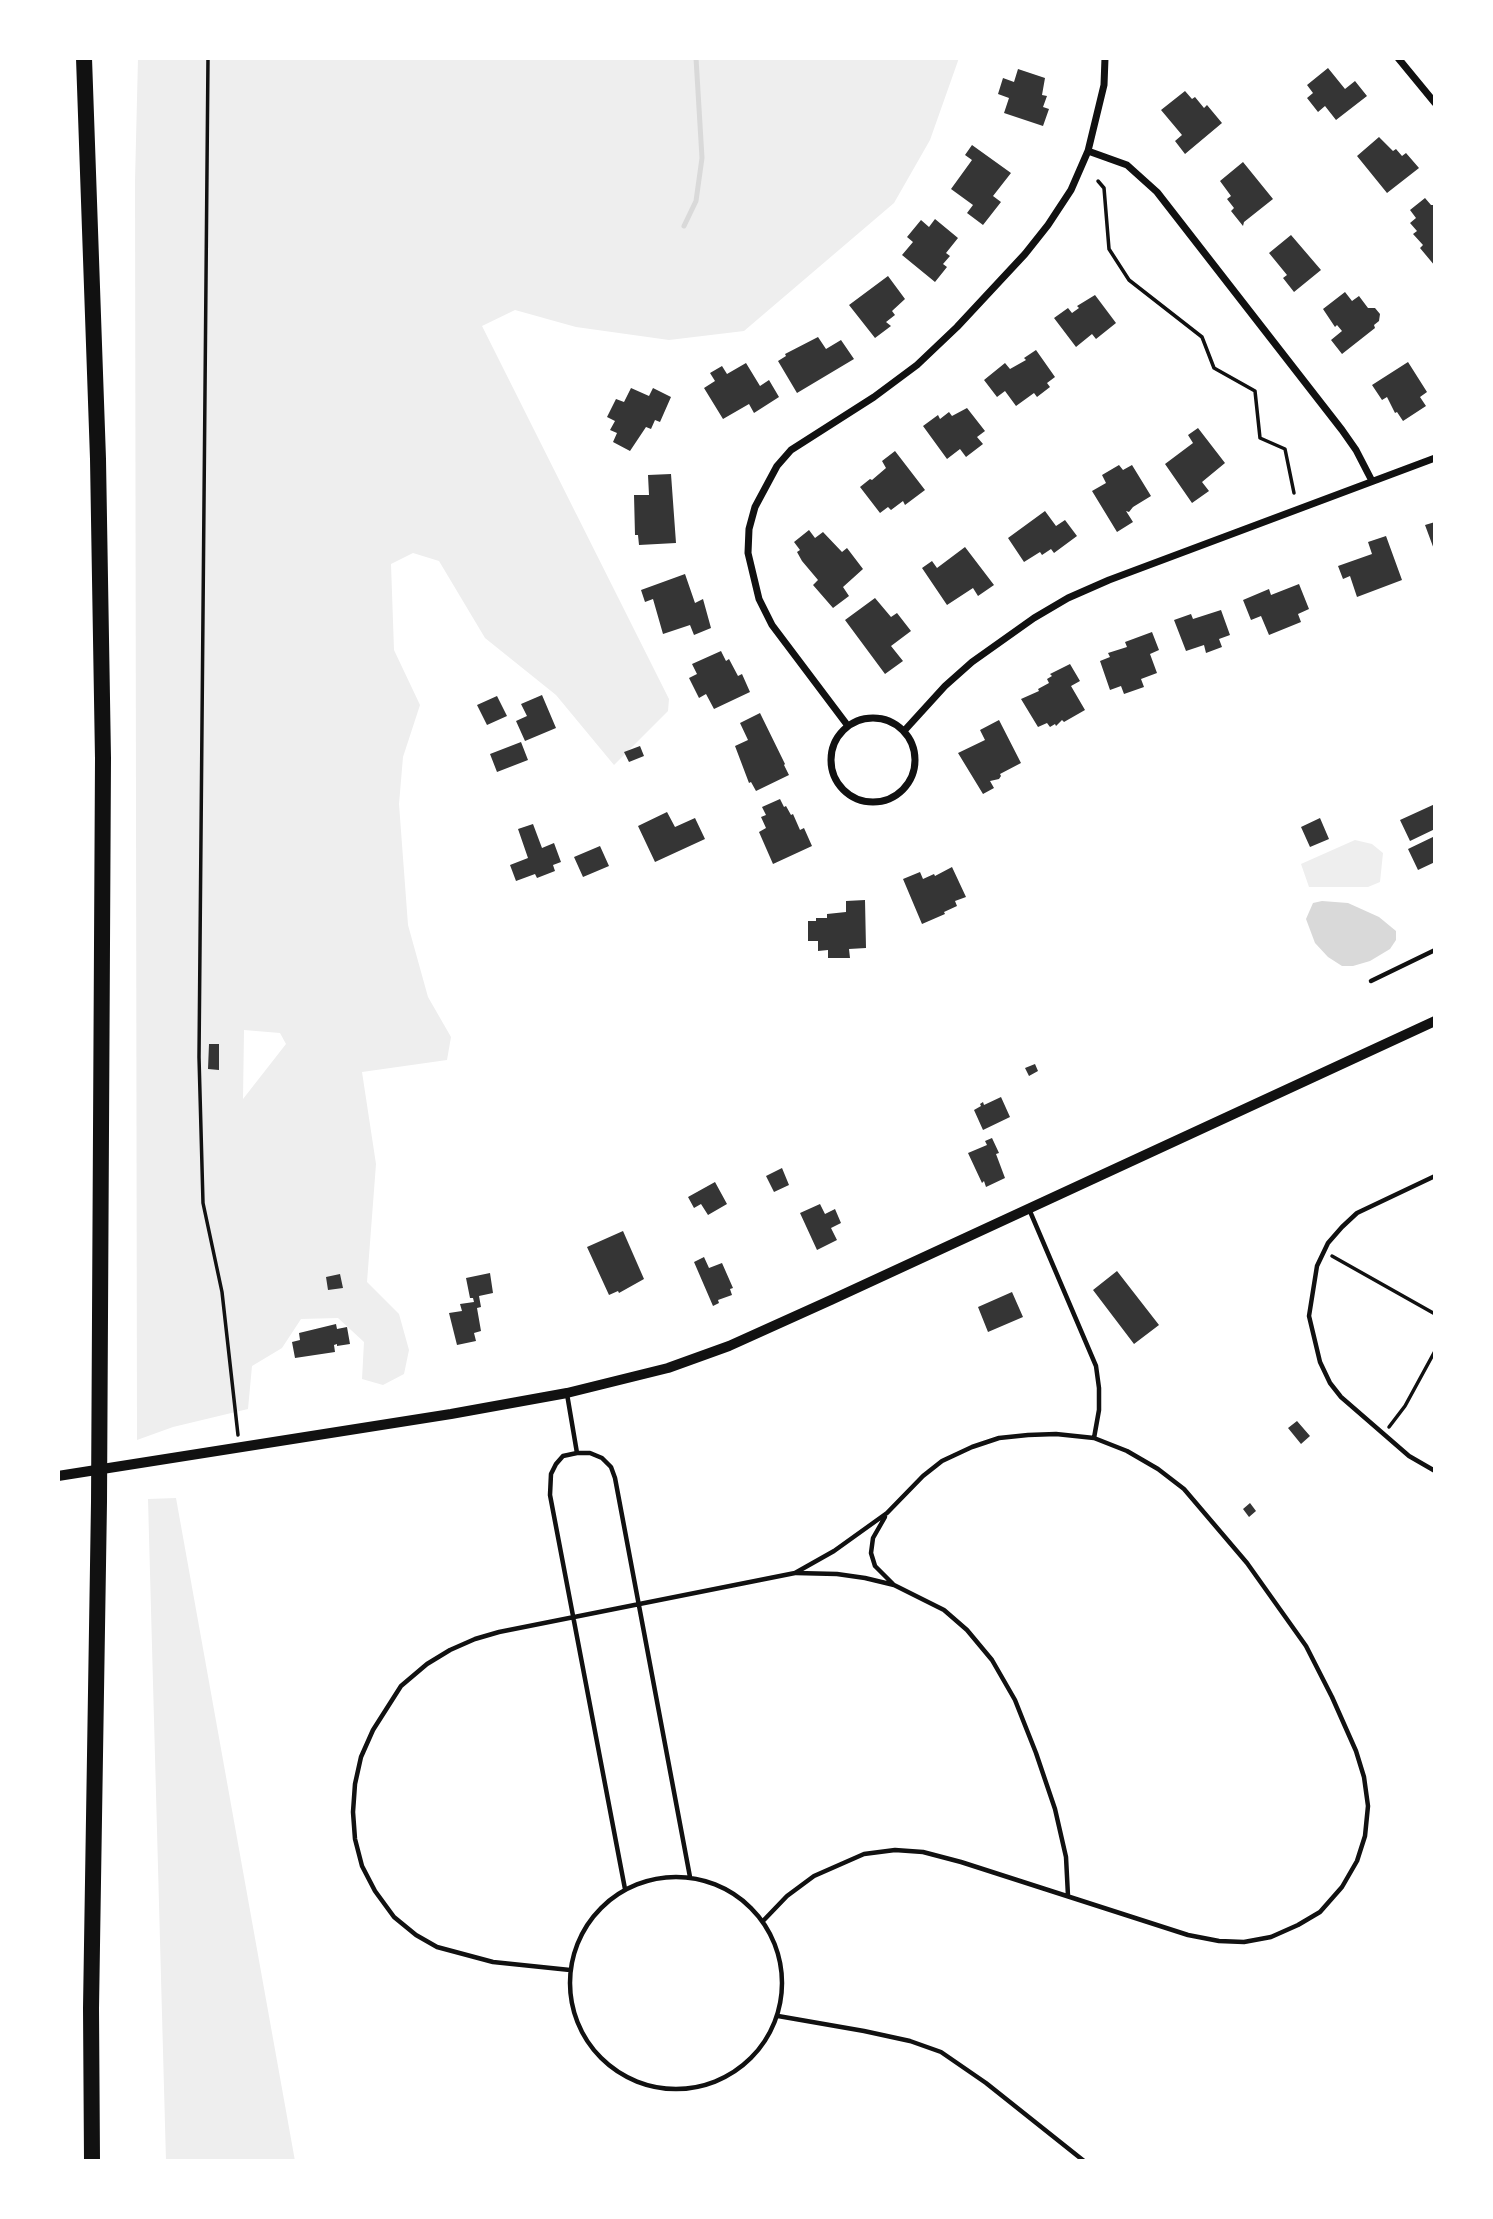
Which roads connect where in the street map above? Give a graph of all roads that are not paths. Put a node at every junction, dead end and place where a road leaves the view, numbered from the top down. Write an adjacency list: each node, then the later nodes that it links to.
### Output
1 (84, 58): 31 (highway)
2 (1105, 58): 5 (street)
3 (1398, 58): 4 (street)
4 (1435, 103)
5 (1088, 150): 7 (street); 8 (street)
6 (1435, 458): 7 (street)
7 (1372, 481): 9 (street)
8 (848, 726): 9 (street); 9 (street)
9 (904, 731)
10 (1435, 950): 11 (lane)
11 (1371, 981)
12 (1435, 1021): 14 (street)
13 (1435, 1176): 18 (lane)
14 (1028, 1208): 15 (street); 16 (lane)
15 (567, 1393): 17 (lane); 19 (street)
16 (1094, 1438): 20 (lane); 27 (lane)
17 (577, 1453): 23 (lane); 24 (lane)
18 (1435, 1471)
19 (58, 1476)
20 (887, 1513): 21 (lane); 22 (lane)
21 (795, 1573): 22 (lane); 23 (lane)
22 (894, 1585): 27 (lane)
23 (640, 1605): 24 (lane); 25 (lane)
24 (574, 1617): 26 (lane); 29 (lane)
25 (690, 1877): 26 (lane); 28 (lane)
26 (625, 1889): 29 (lane)
27 (1068, 1896): 28 (lane)
28 (763, 1921): 30 (lane)
29 (570, 1970): 30 (lane)
30 (778, 2015): 32 (lane)
31 (92, 2161)
32 (1084, 2161)

